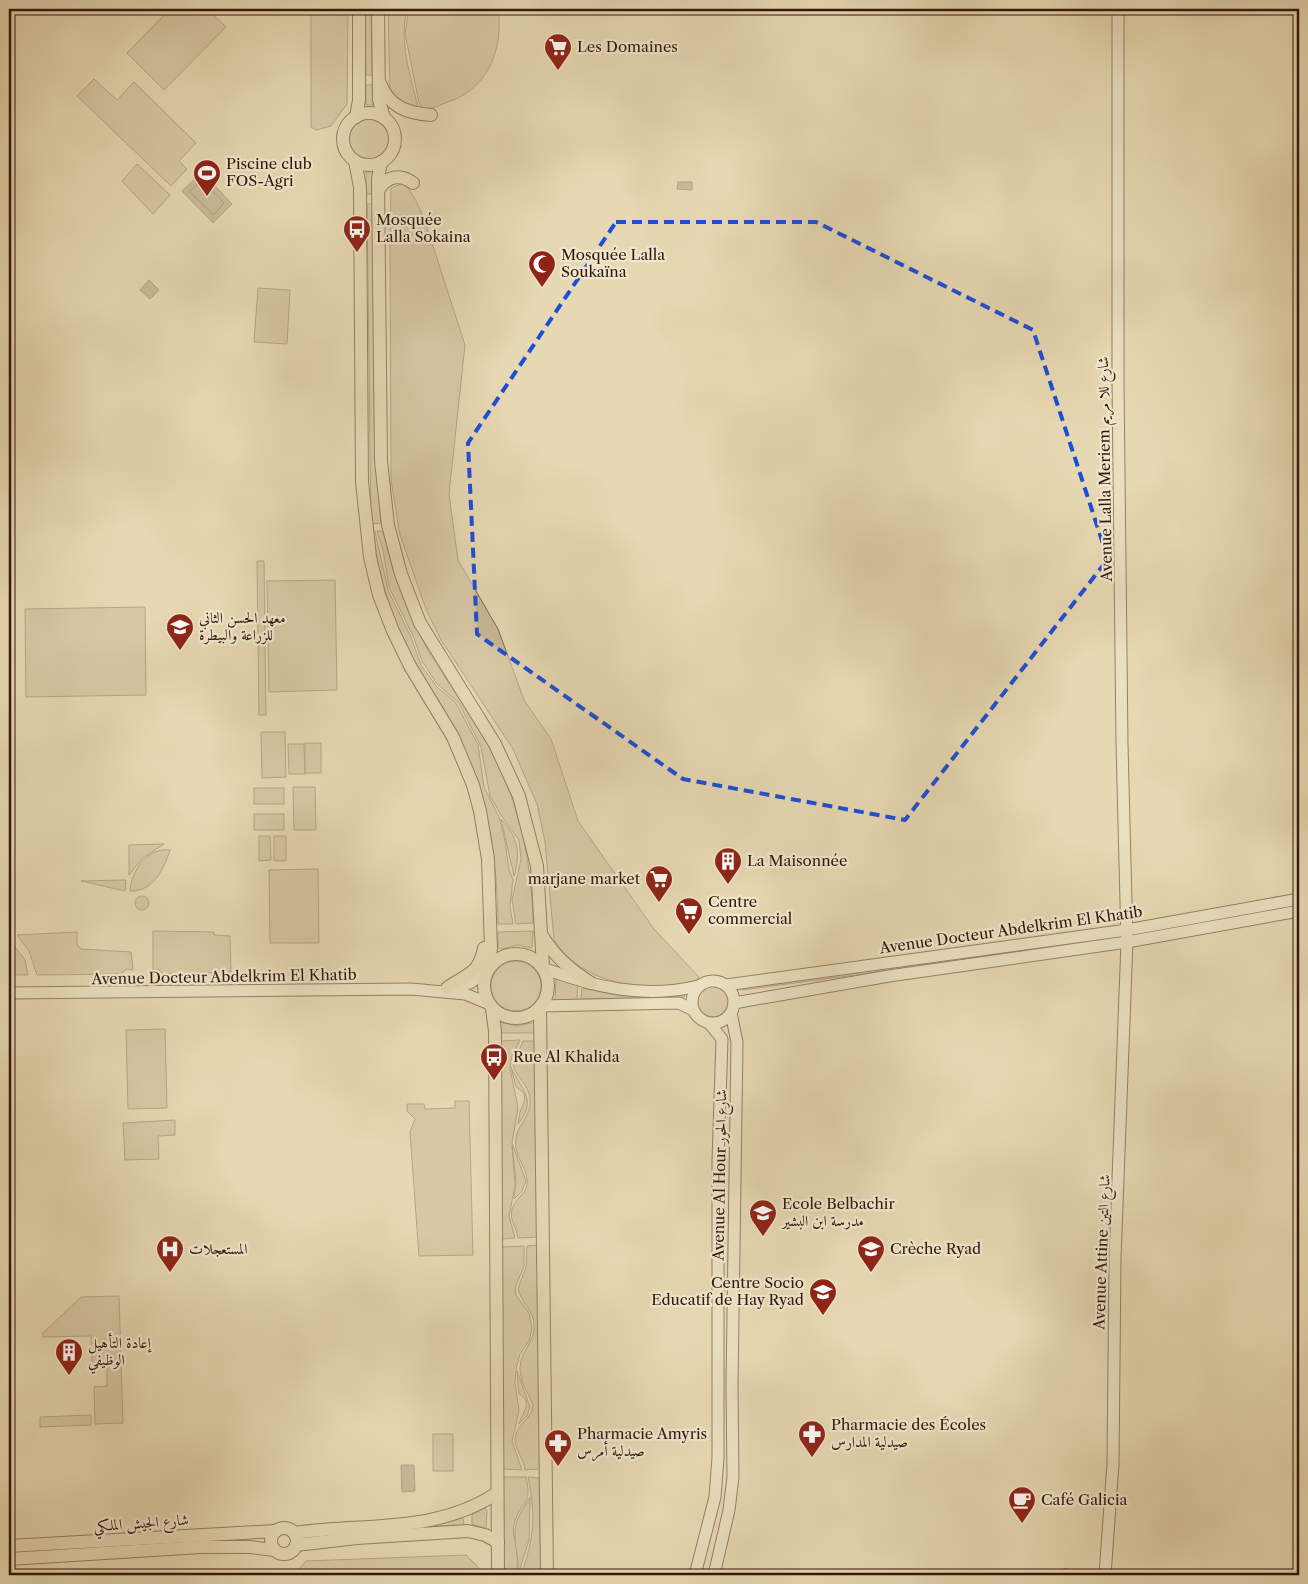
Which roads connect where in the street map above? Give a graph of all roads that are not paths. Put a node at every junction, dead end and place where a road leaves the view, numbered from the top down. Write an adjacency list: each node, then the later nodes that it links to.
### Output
1 (359, 9): 6 (main road)
2 (378, 9): 4 (main road)
3 (1118, 9): 15 (street, Avenue Lalla Meriem شارع للا مريم)
4 (378, 78): 5 (main road); 7 (main road)
5 (431, 115)
6 (356, 116): 7 (main road); 8 (main road)
7 (384, 118): 9 (main road)
8 (355, 161): 9 (main road); 14 (main road)
9 (381, 162): 11 (main road)
10 (413, 183): 11 (main road)
11 (378, 191): 16 (main road)
12 (1299, 899): 15 (street, Avenue Docteur Abdelkrim El Khatib)
13 (1299, 911): 17 (street, Avenue Docteur Abdelkrim El Khatib)
14 (490, 929): 19 (main road); 23 (main road)
15 (1127, 930): 17 (street, Avenue Attine شارع التين); 21 (street, Avenue Docteur Abdelkrim El Khatib)
16 (541, 934): 18 (main road); 20 (main road)
17 (1127, 942): 27 (street, Avenue Docteur Abdelkrim El Khatib); 41 (street, Avenue Attine شارع التين)
18 (543, 968): 19 (main road); 20 (street); 26 (main road)
19 (487, 970): 23 (street); 25 (main road)
20 (591, 983): 22 (street)
21 (726, 985): 22 (street); 27 (street)
22 (698, 986): 28 (street)
23 (443, 989): 24 (street, Avenue Docteur Abdelkrim El Khatib); 25 (street)
24 (9, 993)
25 (490, 1006): 26 (main road); 30 (main road)
26 (541, 1006): 28 (street); 38 (main road)
27 (733, 1008): 29 (street); 40 (street, Avenue Al Hour شارع الحور)
28 (693, 1010): 29 (street)
29 (709, 1023): 39 (street, Avenue Al Hour شارع الحور)
30 (497, 1493): 32 (main road); 33 (main road)
31 (276, 1531): 32 (main road); 34 (main road, شارع الجيش الملكي); 35 (main road)
32 (295, 1539): 33 (main road); 35 (main road)
33 (498, 1542): 37 (main road)
34 (9, 1546)
35 (274, 1550): 36 (main road, شارع الجيش الملكي)
36 (9, 1559)
37 (498, 1575)
38 (547, 1575)
39 (695, 1575)
40 (714, 1575)
41 (1106, 1575)

